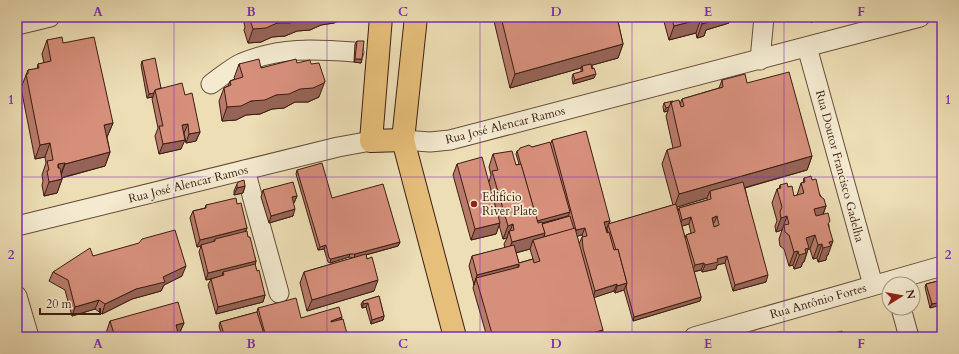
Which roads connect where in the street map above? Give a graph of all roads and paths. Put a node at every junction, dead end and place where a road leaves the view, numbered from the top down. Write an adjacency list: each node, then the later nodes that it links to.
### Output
1 (50, 17): 6 (street)
2 (381, 17): 8 (main road)
3 (416, 17): 11 (main road)
4 (764, 17): 9 (street)
5 (920, 17): 7 (street, Rua José Alencar Ramos)
6 (17, 25)
7 (807, 47): 9 (street, Rua José Alencar Ramos); 18 (street, Rua Doutor Francisco Gadelha)
8 (365, 54): 10 (street); 12 (main road)
9 (760, 60): 11 (street, Rua José Alencar Ramos)
10 (211, 84)
11 (403, 140): 12 (main road, Rua José Alencar Ramos); 23 (main road)
12 (371, 141): 13 (street, Rua José Alencar Ramos)
13 (245, 170): 14 (street, Rua José Alencar Ramos); 19 (street)
14 (17, 226)
15 (942, 266): 16 (street, Rua Antônio Fortes)
16 (911, 276)
17 (881, 284): 18 (street, Rua Antônio Fortes)
18 (873, 285): 24 (street, Rua Antônio Fortes)
19 (279, 293)
20 (17, 296): 22 (street)
21 (903, 316): 25 (street)
22 (29, 337)
23 (455, 337)
24 (694, 337)
25 (909, 337)

